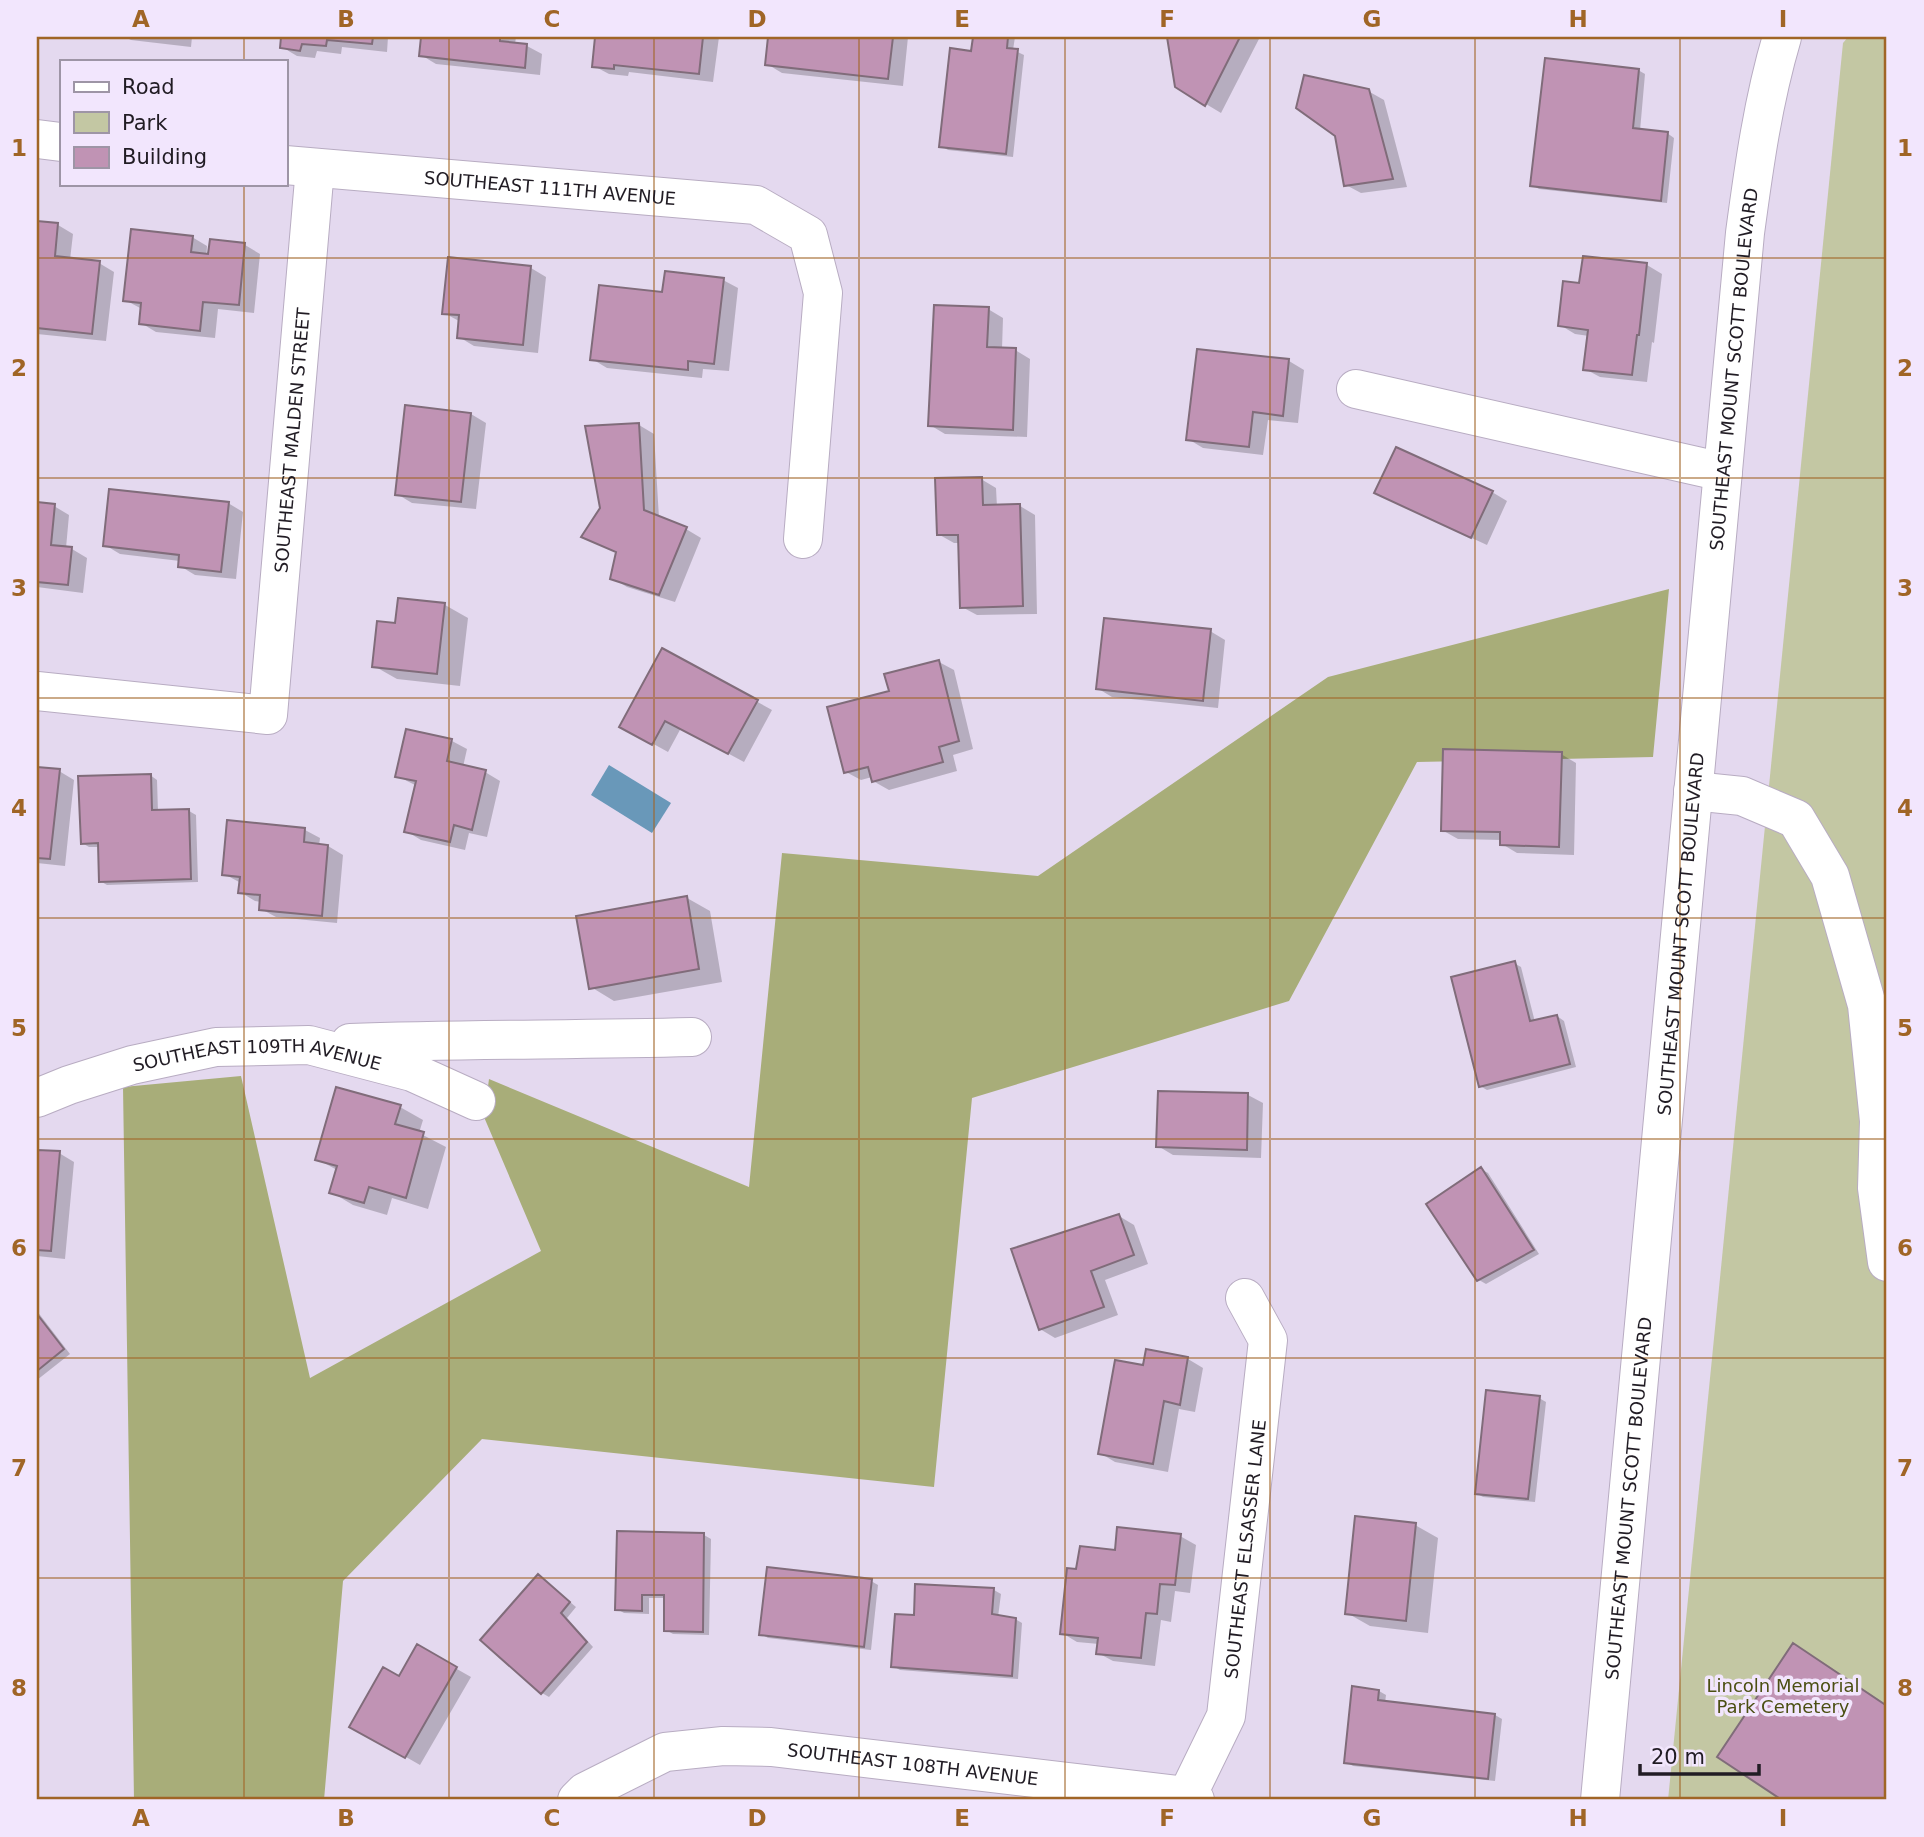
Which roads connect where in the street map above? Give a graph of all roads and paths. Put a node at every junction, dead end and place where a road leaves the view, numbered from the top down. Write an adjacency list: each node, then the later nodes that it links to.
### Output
1 (1773, 48): 6 (street, SOUTHEAST MOUNT SCOTT BOULEVARD)
2 (37, 139): 3 (street)
3 (60, 142)
4 (300, 166): 7 (street, SOUTHEAST 111TH AVENUE); 8 (street, SOUTHEAST MALDEN STREET)
5 (1356, 388): 6 (street)
6 (1723, 472): 9 (street, SOUTHEAST MOUNT SCOTT BOULEVARD)
7 (803, 539)
8 (37, 691)
9 (1693, 791): 10 (street); 20 (street, SOUTHEAST MOUNT SCOTT BOULEVARD)
10 (1877, 1000): 15 (street)
11 (692, 1037): 12 (street)
12 (309, 1045): 13 (street, SOUTHEAST 109TH AVENUE); 14 (street, SOUTHEAST 109TH AVENUE)
13 (37, 1098)
14 (476, 1101)
15 (1883, 1128): 16 (street)
16 (1887, 1262)
17 (1245, 1298): 18 (street, SOUTHEAST ELSASSER LANE)
18 (1191, 1798): 19 (street, SOUTHEAST 108TH AVENUE)
19 (577, 1800)
20 (1600, 1800)

